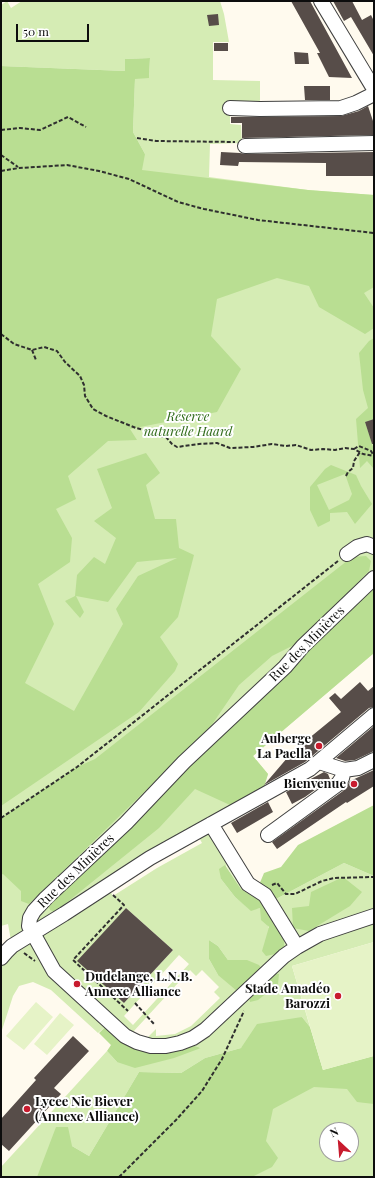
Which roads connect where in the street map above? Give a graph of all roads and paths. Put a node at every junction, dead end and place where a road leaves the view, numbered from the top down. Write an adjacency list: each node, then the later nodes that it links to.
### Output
1 (321, 1): 2 (street)
2 (374, 89)
3 (374, 94): 4 (street)
4 (230, 108)
5 (86, 127): 6 (path)
6 (1, 130)
7 (136, 138): 9 (path)
8 (374, 143): 9 (street)
9 (245, 146)
10 (1, 156): 11 (path)
11 (19, 168): 12 (path); 13 (path)
12 (1, 171)
13 (374, 233)
14 (1, 334): 15 (path)
15 (32, 350): 16 (path); 17 (path)
16 (36, 360)
17 (354, 449): 18 (path); 19 (path)
18 (360, 452): 19 (path); 20 (path)
19 (374, 456)
20 (346, 476)
21 (374, 547): 22 (street)
22 (347, 554): 28 (path)
23 (374, 578): 35 (street, Rue des Minières)
24 (374, 715): 26 (street, Rue des Minières)
25 (374, 760): 27 (street)
26 (319, 762): 27 (street); 29 (street, Rue des Minières)
27 (344, 770): 30 (street)
28 (1, 818)
29 (210, 824): 32 (street, Rue des Minières); 33 (street)
30 (268, 835)
31 (374, 877): 33 (path)
32 (107, 886): 35 (street, Rue des Minières); 42 (path)
33 (265, 895): 36 (street)
34 (374, 916): 36 (street)
35 (33, 934): 38 (street); 40 (street)
36 (297, 947): 40 (street)
37 (19, 953): 39 (path)
38 (1, 958)
39 (35, 961)
40 (242, 995): 44 (path)
41 (135, 1003): 43 (path)
42 (128, 1011)
43 (154, 1024)
44 (119, 1177)

